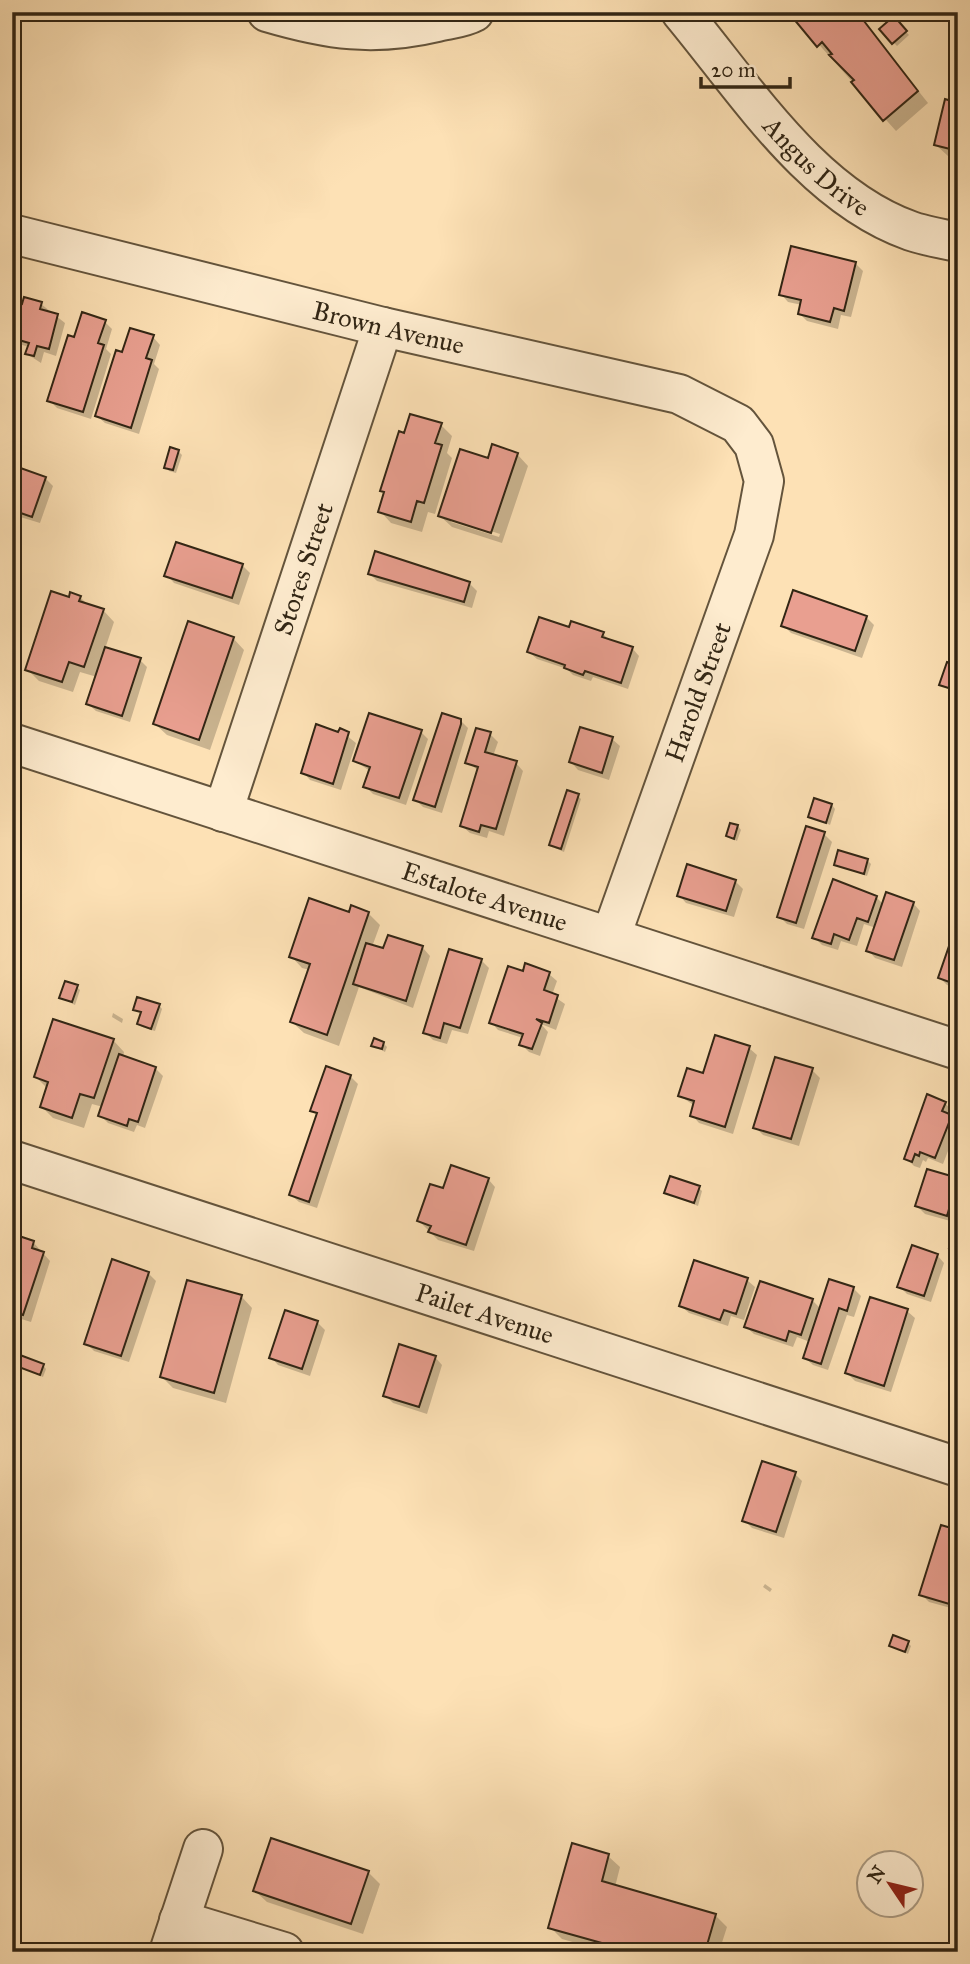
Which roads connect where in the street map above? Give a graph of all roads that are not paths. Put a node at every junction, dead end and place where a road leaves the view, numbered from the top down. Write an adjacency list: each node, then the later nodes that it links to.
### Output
1 (267, 12): 2 (street)
2 (474, 12)
3 (681, 12): 5 (street, Angus Drive)
4 (12, 234): 6 (street, Brown Avenue)
5 (958, 242)
6 (383, 327): 7 (street, Brown Avenue); 9 (street, Stores Street)
7 (754, 445): 10 (street, Harold Street)
8 (12, 743): 9 (street, Estalote Avenue)
9 (223, 812): 10 (street, Estalote Avenue)
10 (611, 936): 11 (street, Estalote Avenue)
11 (958, 1049)
12 (12, 1160): 13 (street, Pailet Avenue)
13 (958, 1467)
14 (203, 1849): 15 (street)
15 (174, 1936): 16 (street)
16 (284, 1952)

